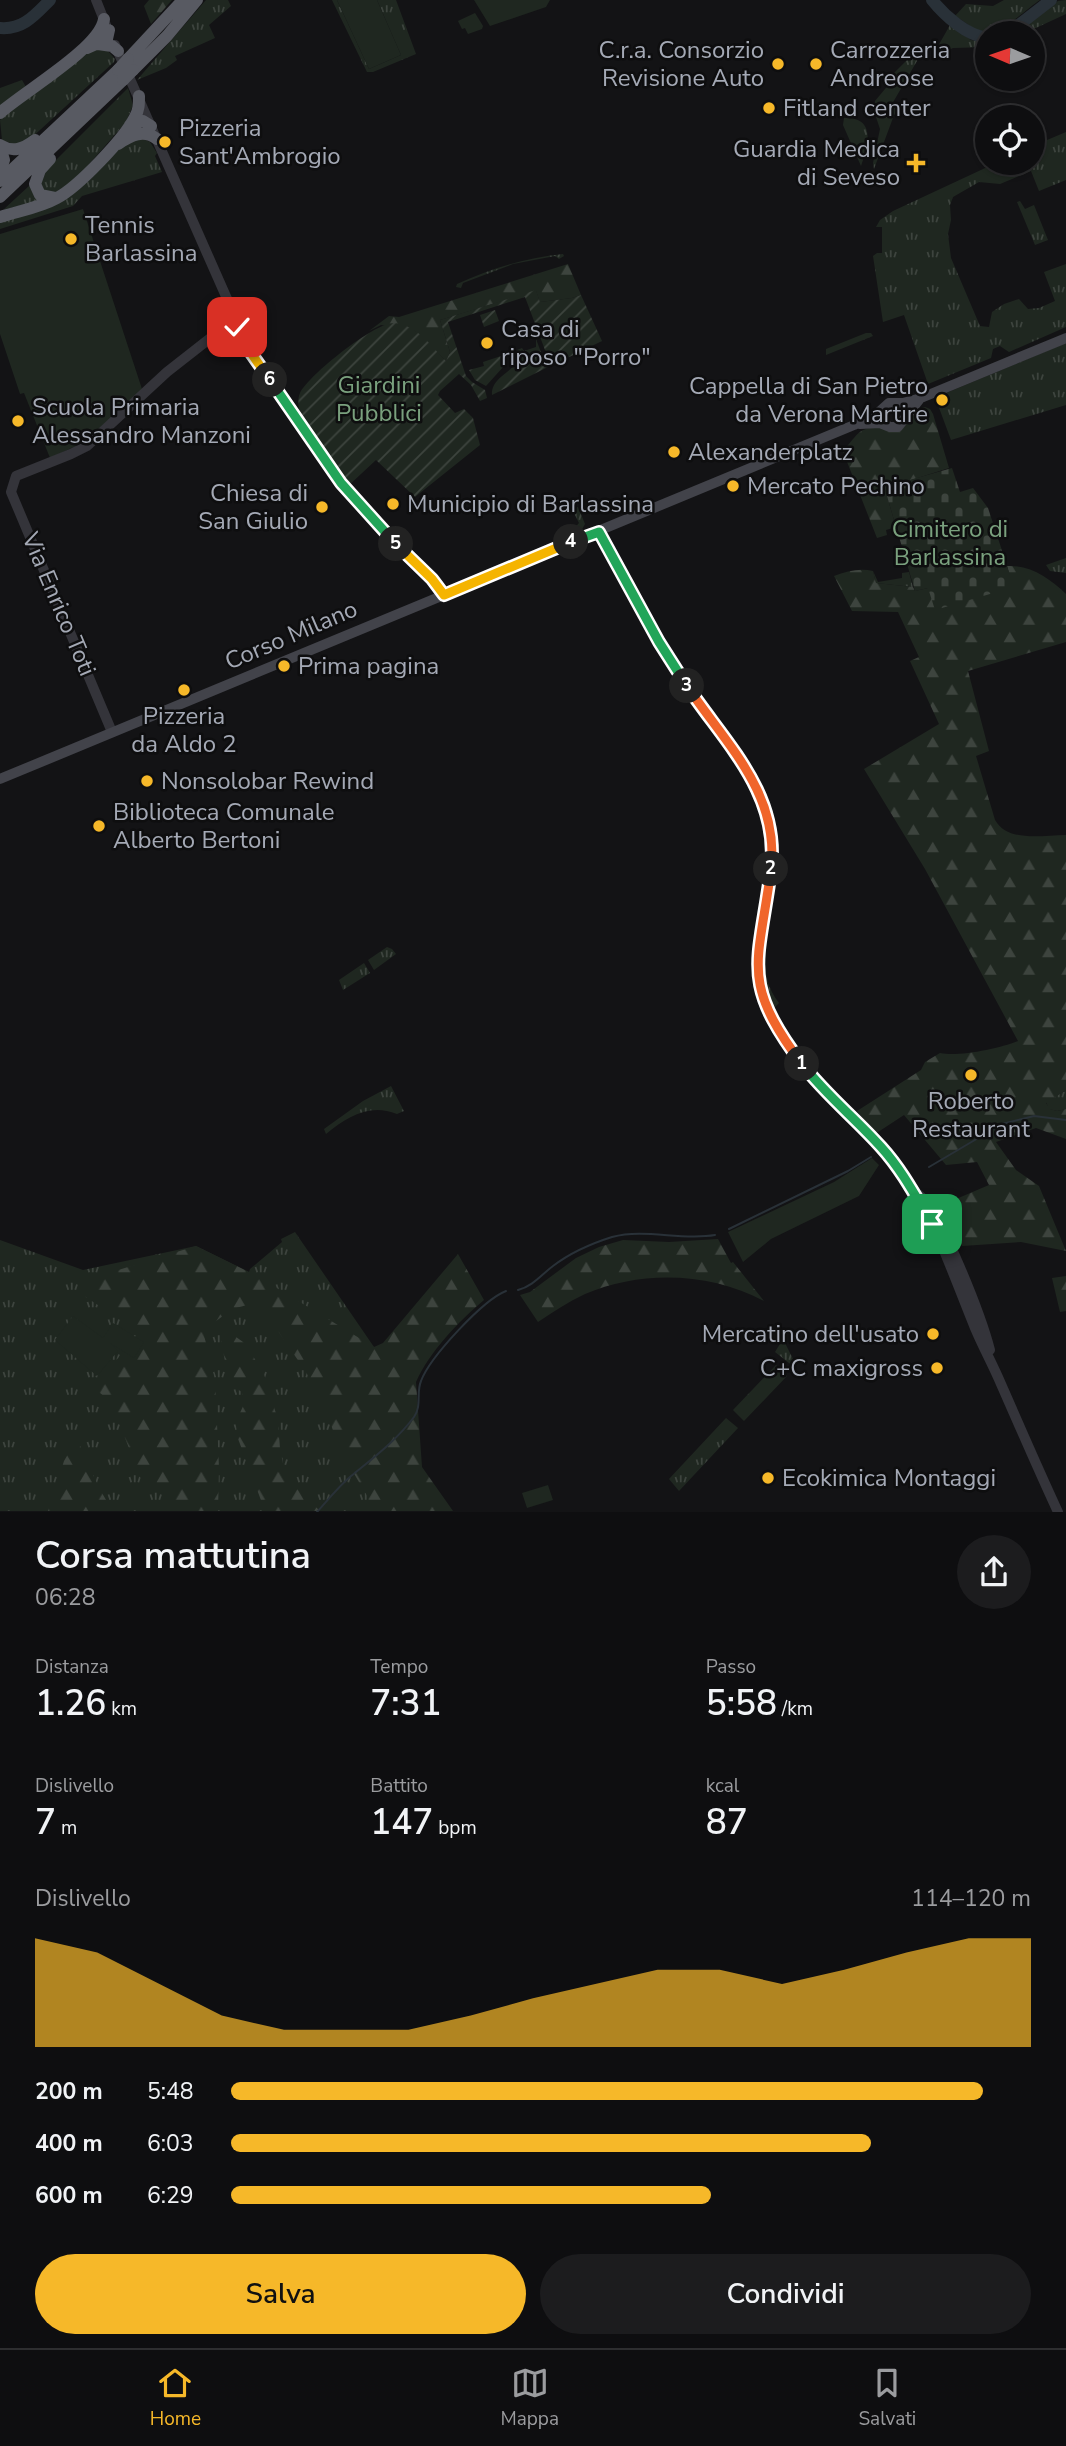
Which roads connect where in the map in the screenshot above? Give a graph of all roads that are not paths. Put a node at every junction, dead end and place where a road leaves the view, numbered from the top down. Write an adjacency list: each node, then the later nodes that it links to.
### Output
1 (96, 0): 4 (street)
2 (183, 0): 4 (highway)
3 (197, 0): 4 (highway)
4 (112, 43): 5 (street); 6 (highway); 7 (highway, bridge)
5 (138, 96): 8 (highway); 9 (street)
6 (0, 113)
7 (78, 115): 11 (highway); 14 (highway); 15 (highway); 16 (highway)
8 (130, 125): 9 (highway); 12 (highway)
9 (148, 125): 10 (highway); 12 (highway)
10 (157, 139): 18 (street)
11 (0, 146): 13 (highway)
12 (111, 148): 16 (highway)
13 (0, 172)
14 (0, 181)
15 (0, 197)
16 (59, 197): 17 (highway)
17 (0, 217)
18 (232, 309): 19 (street); 20 (street)
19 (238, 326): 20 (street); 22 (street)
20 (225, 331): 22 (street); 31 (street, Via Enrico Toti)
21 (1066, 338): 23 (main road)
22 (246, 342): 30 (street)
23 (926, 396): 24 (main road); 26 (main road)
24 (897, 402): 25 (main road); 26 (main road)
25 (883, 408): 27 (main road); 28 (main road, Corso Milano)
26 (906, 417): 27 (main road)
27 (886, 425): 28 (main road)
28 (851, 426): 29 (main road, Corso Milano)
29 (599, 532): 30 (main road, Corso Milano); 33 (street)
30 (444, 595): 31 (main road, Corso Milano)
31 (112, 732): 32 (main road, Corso Milano)
32 (0, 779)
33 (914, 1192): 34 (street); 35 (street)
34 (936, 1216): 35 (street); 36 (street)
35 (952, 1269): 36 (street); 37 (street)
36 (982, 1324): 37 (street)
37 (995, 1370): 38 (street)
38 (1059, 1511)

